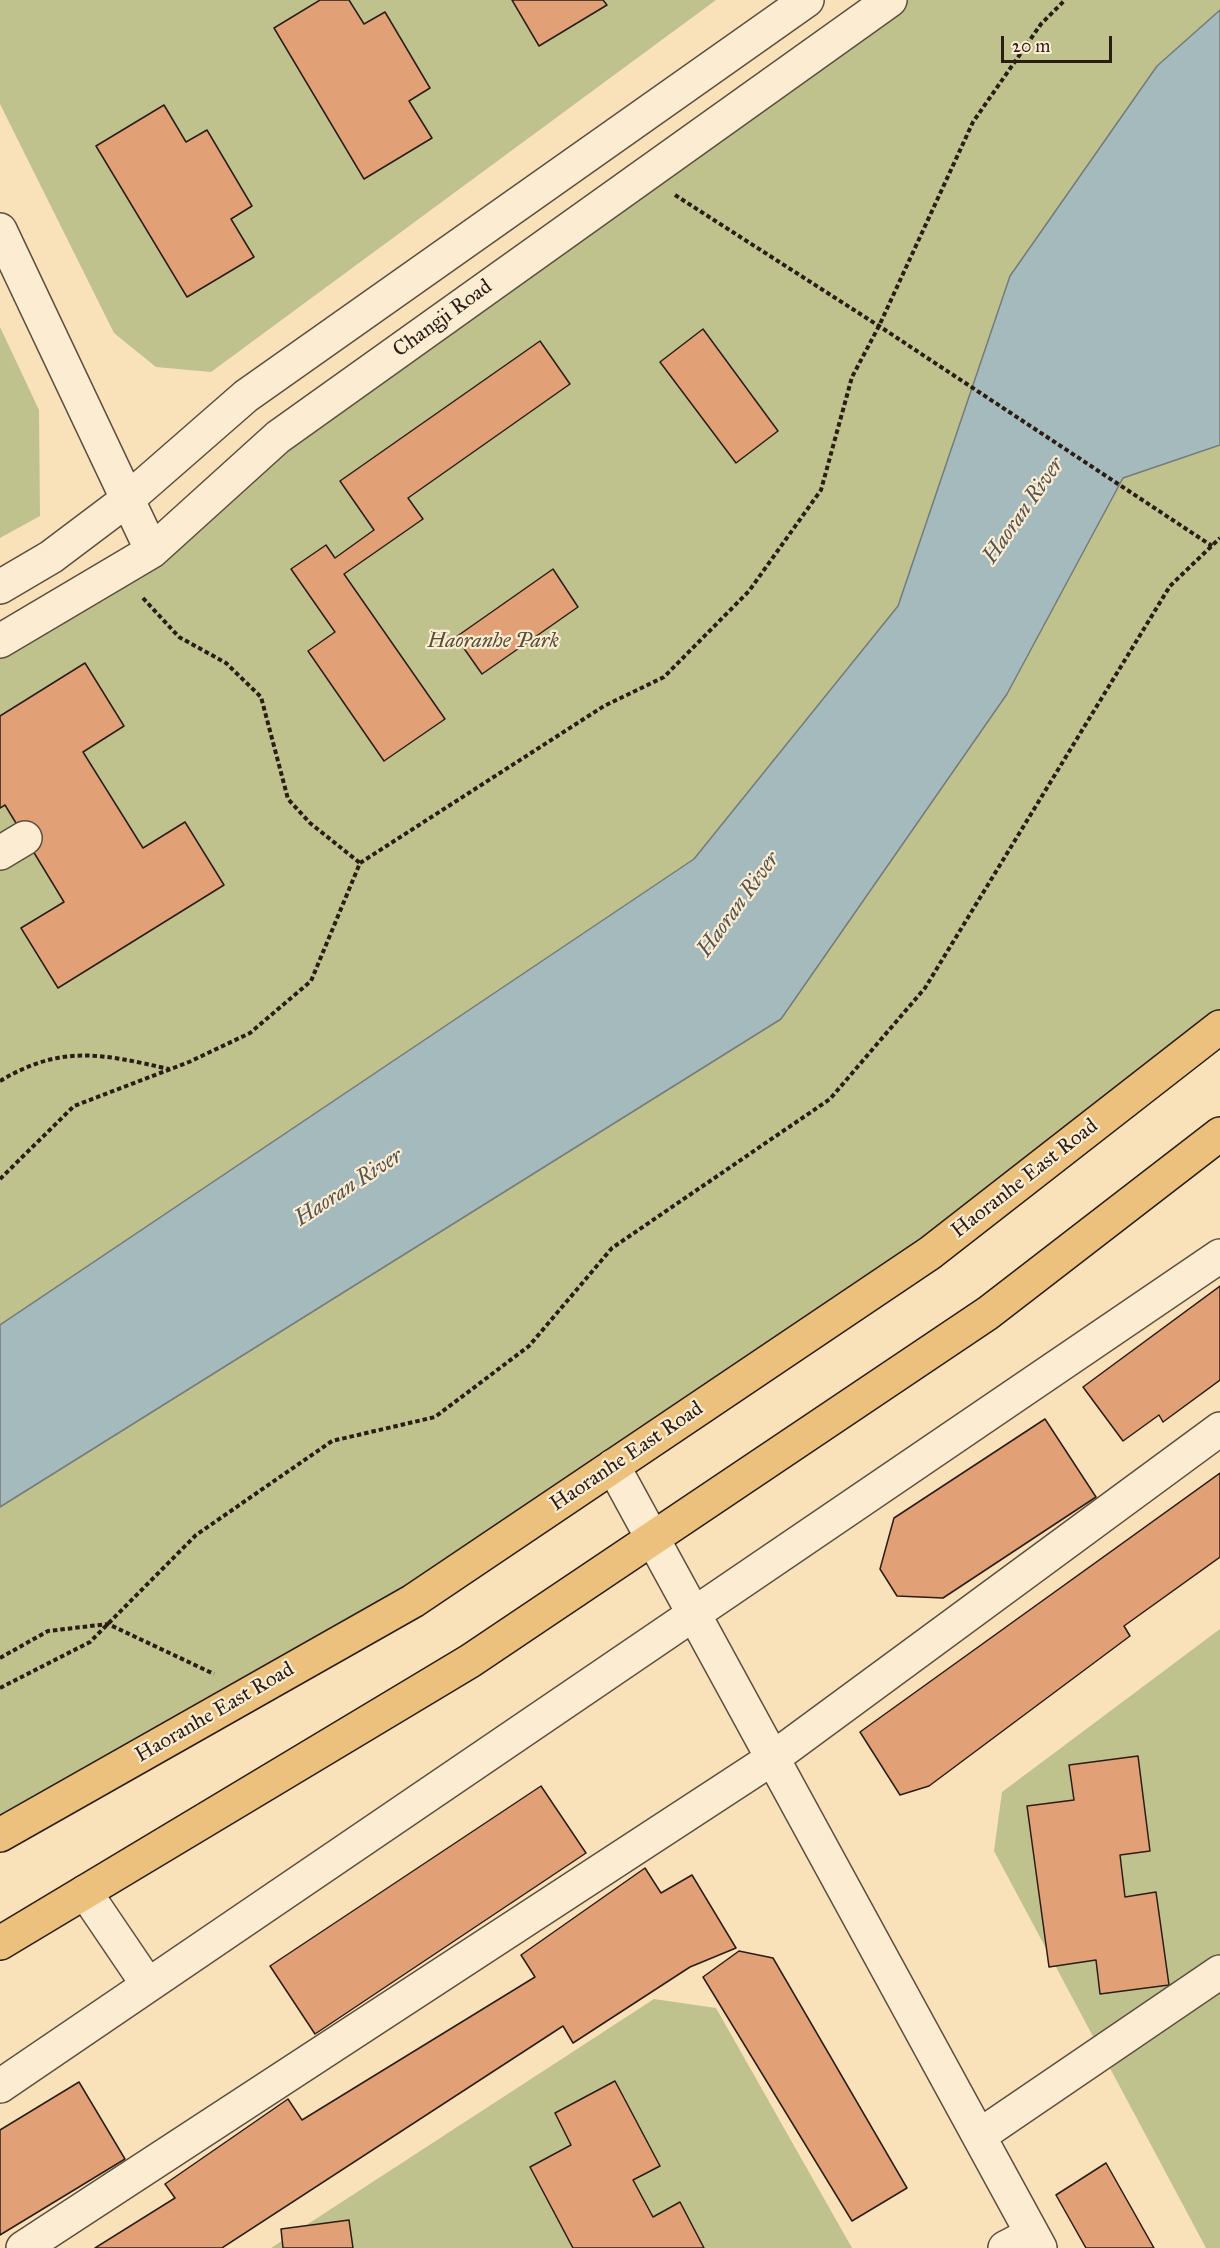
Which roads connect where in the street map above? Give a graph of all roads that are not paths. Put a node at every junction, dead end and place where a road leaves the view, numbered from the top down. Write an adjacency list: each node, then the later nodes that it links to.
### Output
1 (807, 0): 4 (street)
2 (890, 0): 5 (street, Changji Road)
3 (0, 230): 4 (street)
4 (128, 499): 5 (street); 6 (street)
5 (140, 558): 7 (street, Changji Road)
6 (0, 587)
7 (0, 641)
8 (1220, 1027): 12 (main road, Haoranhe East Road)
9 (1220, 1134): 13 (main road)
10 (1220, 1256): 14 (street)
11 (1220, 1429): 15 (street)
12 (613, 1466): 13 (street); 16 (main road, Haoranhe East Road)
13 (653, 1538): 14 (street); 17 (main road)
14 (694, 1614): 15 (street); 20 (street)
15 (773, 1758): 22 (street); 24 (street)
16 (0, 1835)
17 (85, 1893): 18 (main road); 20 (street)
18 (0, 1943)
19 (1220, 1972): 22 (street)
20 (148, 1985): 21 (street)
21 (0, 2086)
22 (979, 2136): 23 (street)
23 (1026, 2243)
24 (23, 2248)

